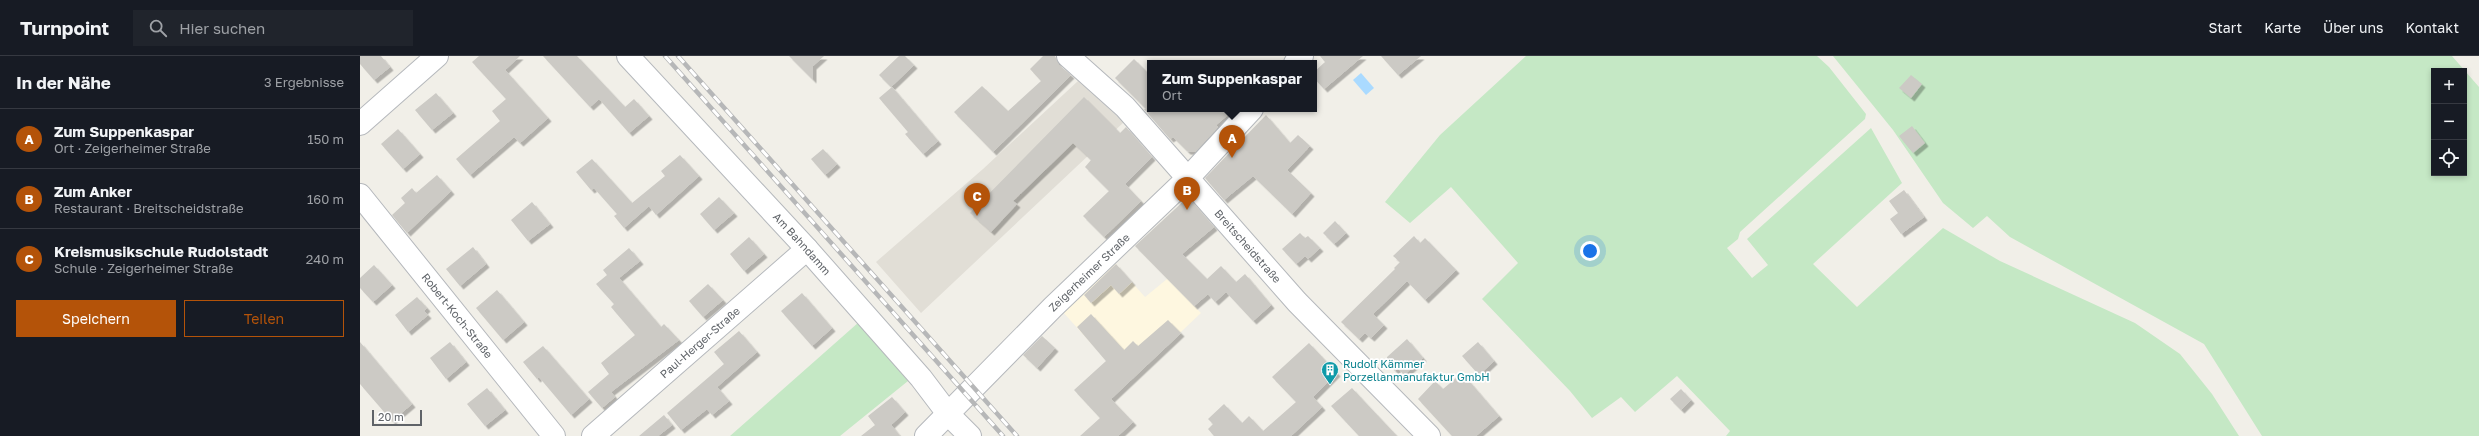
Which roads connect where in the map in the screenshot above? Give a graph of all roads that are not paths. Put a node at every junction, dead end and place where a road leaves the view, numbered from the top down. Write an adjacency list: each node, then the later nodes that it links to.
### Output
1 (437, 56): 5 (street)
2 (628, 56): 8 (street, Am Bahndamm)
3 (1068, 56): 6 (street, Breitscheidstraße)
4 (1249, 112): 6 (street, Zeigerheimer Straße)
5 (360, 124)
6 (1188, 178): 9 (street, Zeigerheimer Straße); 14 (street, Breitscheidstraße)
7 (360, 195): 10 (street, Robert-Koch-Straße)
8 (807, 249): 9 (street, Am Bahndamm); 11 (street, Paul-Herger-Straße)
9 (949, 415): 12 (street, Zeigerheimer Straße); 13 (street, Am Bahndamm)
10 (554, 436)
11 (593, 436)
12 (926, 436)
13 (970, 436)
14 (1429, 436)

